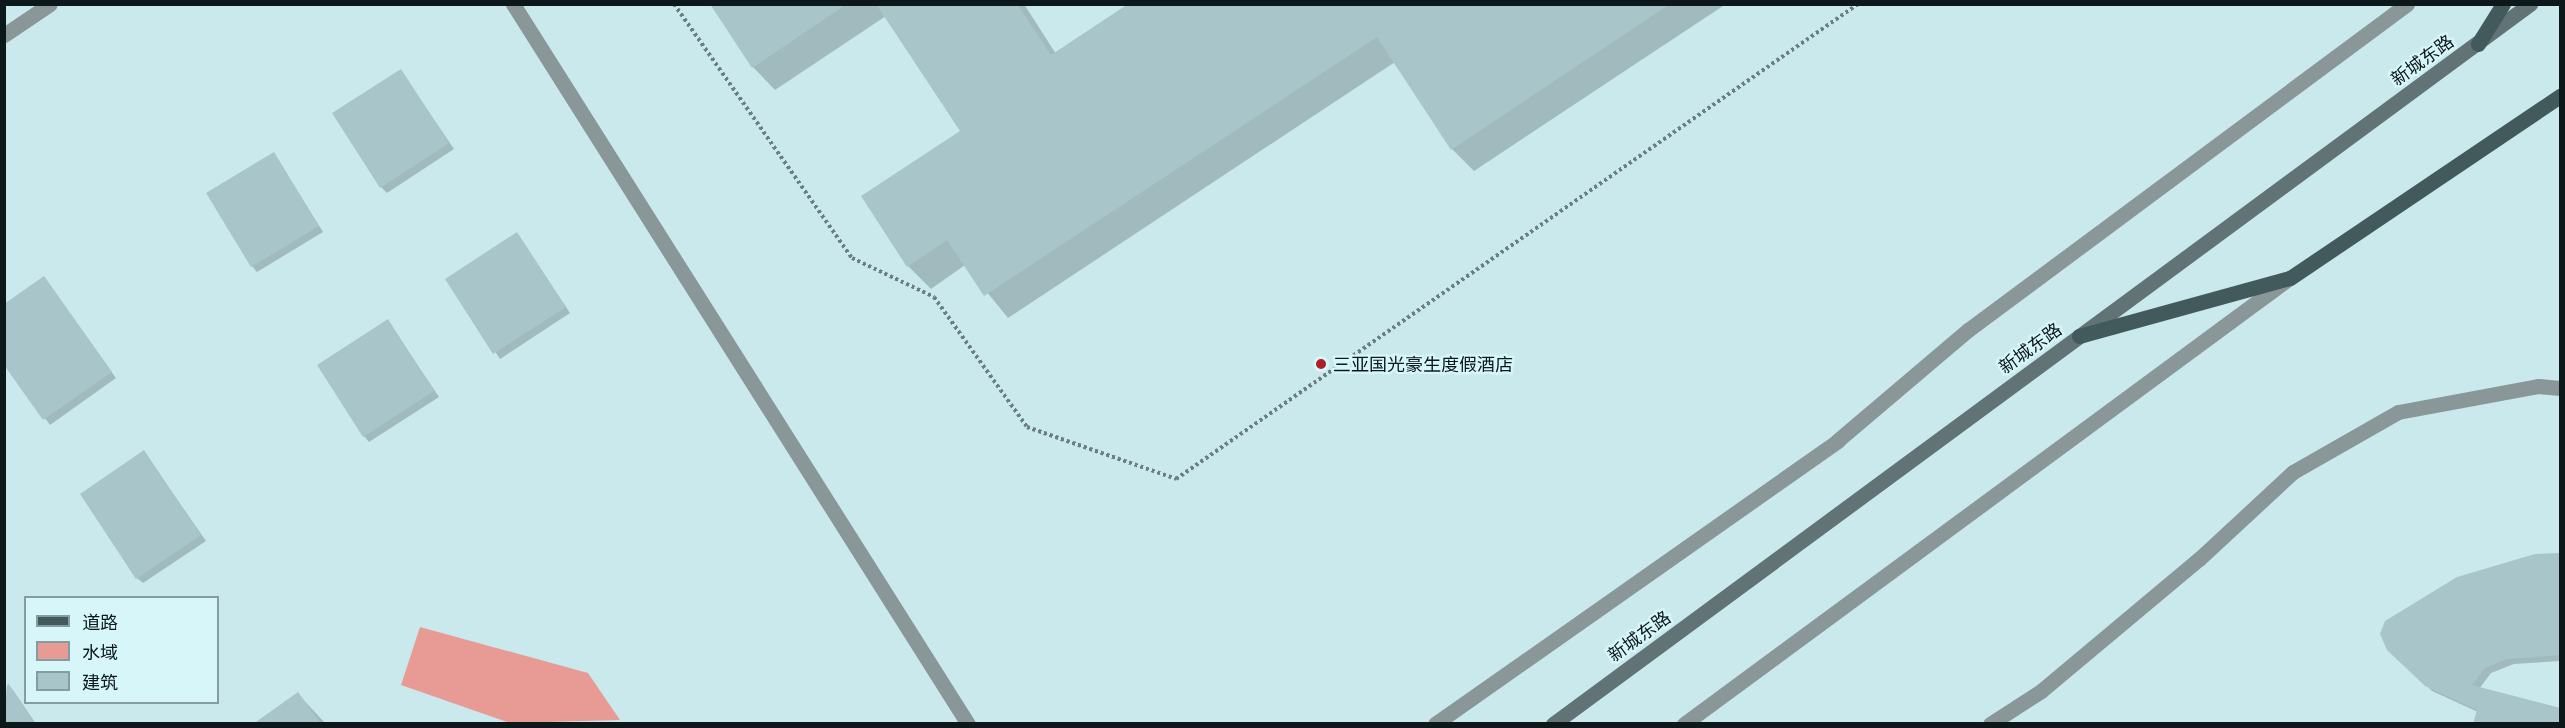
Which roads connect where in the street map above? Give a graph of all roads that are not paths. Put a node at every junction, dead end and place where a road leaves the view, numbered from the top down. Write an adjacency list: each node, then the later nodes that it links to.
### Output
1 (50, 4): 6 (street)
2 (513, 4): 12 (street)
3 (2407, 4): 13 (street)
4 (2503, 4): 7 (main road)
5 (2530, 4): 7 (main road, 新城东路)
6 (4, 35)
7 (2478, 44): 10 (main road, 新城东路)
8 (2560, 96): 9 (main road)
9 (2290, 278): 10 (main road); 15 (street)
10 (2079, 336): 14 (main road, 新城东路)
11 (2560, 388): 16 (street)
12 (968, 723)
13 (1435, 723)
14 (1553, 723)
15 (1684, 723)
16 (1990, 723)

